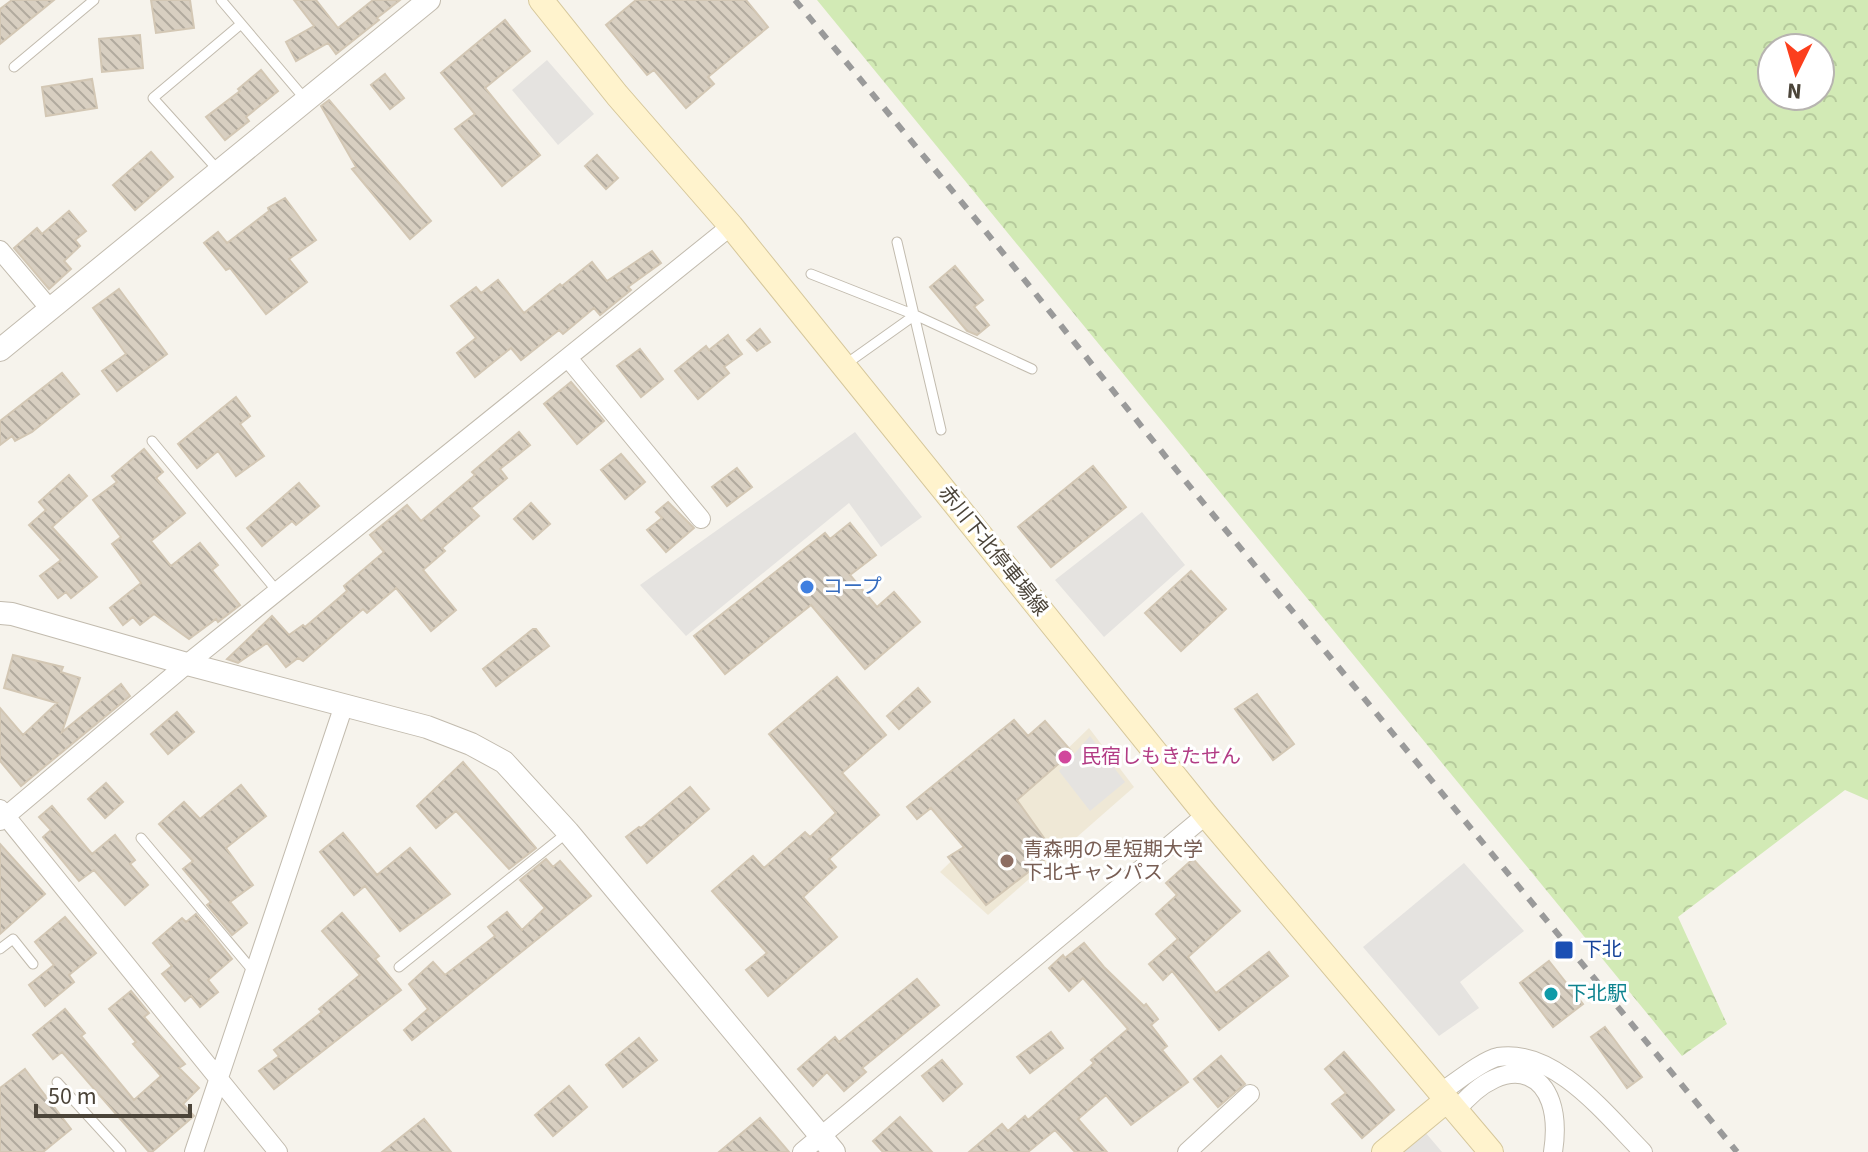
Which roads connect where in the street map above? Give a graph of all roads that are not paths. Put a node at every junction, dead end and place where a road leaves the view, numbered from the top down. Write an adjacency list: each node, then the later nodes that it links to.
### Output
1 (94, 0): 6 (lane)
2 (221, 0): 5 (lane)
3 (429, 0): 7 (street)
4 (541, 0): 9 (main road, 赤川下北停車場線)
5 (241, 24): 7 (lane); 8 (lane)
6 (14, 67)
7 (307, 102): 8 (street)
8 (219, 171): 13 (street)
9 (731, 226): 16 (street); 17 (main road, 赤川下北停車場線)
10 (897, 242): 14 (lane)
11 (0, 250): 13 (street)
12 (811, 274): 14 (lane)
13 (50, 309): 15 (street)
14 (915, 315): 17 (lane); 18 (lane); 19 (lane)
15 (0, 350)
16 (568, 358): 21 (street); 22 (street)
17 (843, 366): 26 (main road, 赤川下北停車場線)
18 (1032, 369)
19 (941, 430)
20 (152, 441): 22 (lane)
21 (701, 519)
22 (277, 591): 24 (street)
23 (0, 613): 24 (street)
24 (187, 664): 25 (street); 27 (street)
25 (344, 705): 28 (street); 33 (street)
26 (1206, 815): 37 (main road, 赤川下北停車場線); 38 (street)
27 (2, 816): 34 (street)
28 (568, 832): 32 (lane); 38 (street)
29 (141, 838): 33 (lane)
30 (0, 949): 31 (lane)
31 (33, 964)
32 (399, 967)
33 (254, 972): 34 (street)
34 (218, 1078): 40 (street); 41 (street)
35 (57, 1082): 39 (lane)
36 (1250, 1094): 43 (street)
37 (1448, 1101): 44 (main road); 45 (main road, 赤川下北停車場線); 46 (street); 47 (street)
38 (827, 1144): 42 (street)
39 (121, 1152)
40 (194, 1152)
41 (278, 1152)
42 (802, 1152)
43 (1187, 1152)
44 (1384, 1152)
45 (1491, 1152)
46 (1553, 1152)
47 (1643, 1152)

